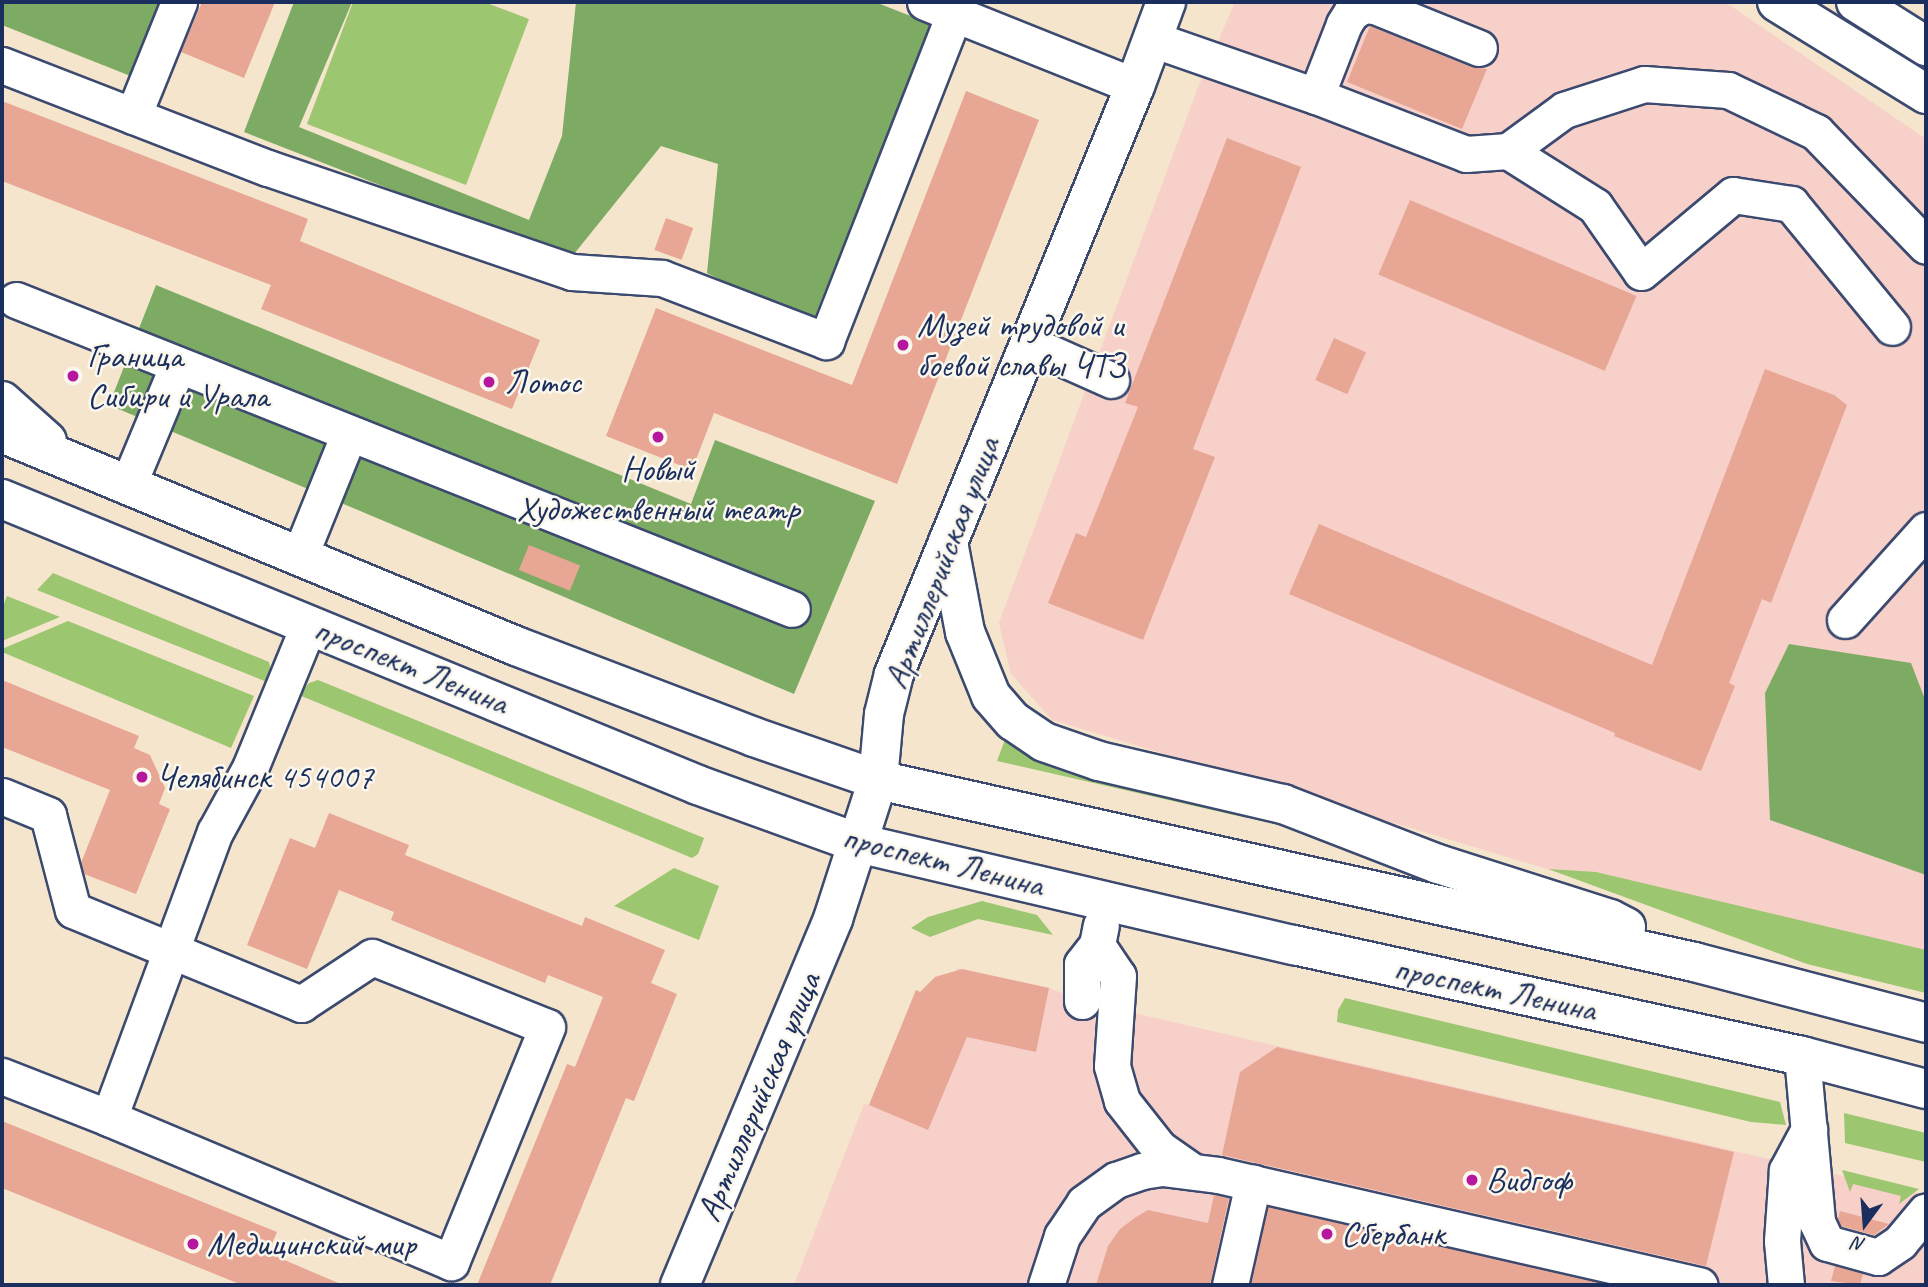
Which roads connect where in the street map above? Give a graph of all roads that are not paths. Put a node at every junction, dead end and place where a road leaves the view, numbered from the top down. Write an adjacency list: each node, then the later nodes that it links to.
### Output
1 (179, 2): 13 (lane)
2 (1166, 2): 6 (main road, Артиллерийская улица)
3 (1777, 2): 11 (main road)
4 (1856, 2): 7 (main road)
5 (939, 8): 10 (lane); 13 (lane)
6 (1152, 39): 10 (main road, Артиллерийская улица); 12 (lane)
7 (1926, 46)
8 (1479, 48): 12 (lane)
9 (2, 65): 13 (lane)
10 (1135, 86): 18 (main road, Артиллерийская улица)
11 (1926, 94)
12 (1317, 96): 14 (lane)
13 (133, 116)
14 (1508, 151): 15 (lane); 17 (lane)
15 (1926, 246)
16 (16, 300): 19 (lane)
17 (1892, 327)
18 (1028, 343): 20 (lane); 28 (main road, Артиллерийская улица)
19 (178, 365): 23 (lane); 25 (lane)
20 (1111, 380)
21 (2, 401): 24 (main road)
22 (2, 433): 24 (main road, проспект Ленина)
23 (349, 434): 29 (lane); 30 (lane)
24 (69, 461): 25 (main road, проспект Ленина)
25 (128, 485): 29 (main road, проспект Ленина)
26 (2, 499): 32 (main road, проспект Ленина)
27 (1926, 530): 31 (lane)
28 (948, 542): 33 (main road, Артиллерийская улица); 38 (main road)
29 (300, 555): 33 (main road, проспект Ленина)
30 (792, 609)
31 (1846, 620)
32 (309, 624): 35 (main road, проспект Ленина); 37 (lane)
33 (878, 780): 35 (main road, Артиллерийская улица); 38 (main road, проспект Ленина)
34 (2, 796): 37 (lane)
35 (858, 843): 36 (main road, проспект Ленина); 48 (main road, Артиллерийская улица)
36 (1106, 901): 40 (main road, проспект Ленина); 45 (lane)
37 (170, 950): 43 (lane); 43 (lane)
38 (1694, 962): 39 (main road, проспект Ленина)
39 (1926, 1023)
40 (1802, 1056): 42 (main road, проспект Ленина); 44 (lane)
41 (2, 1076): 43 (lane)
42 (1926, 1089)
43 (109, 1118)
44 (1809, 1129): 47 (lane); 52 (lane)
45 (1204, 1172): 46 (lane); 49 (lane)
46 (1252, 1183): 50 (lane); 51 (lane)
47 (1926, 1209)
48 (680, 1285)
49 (1046, 1285)
50 (1230, 1285)
51 (1700, 1285)
52 (1786, 1285)

